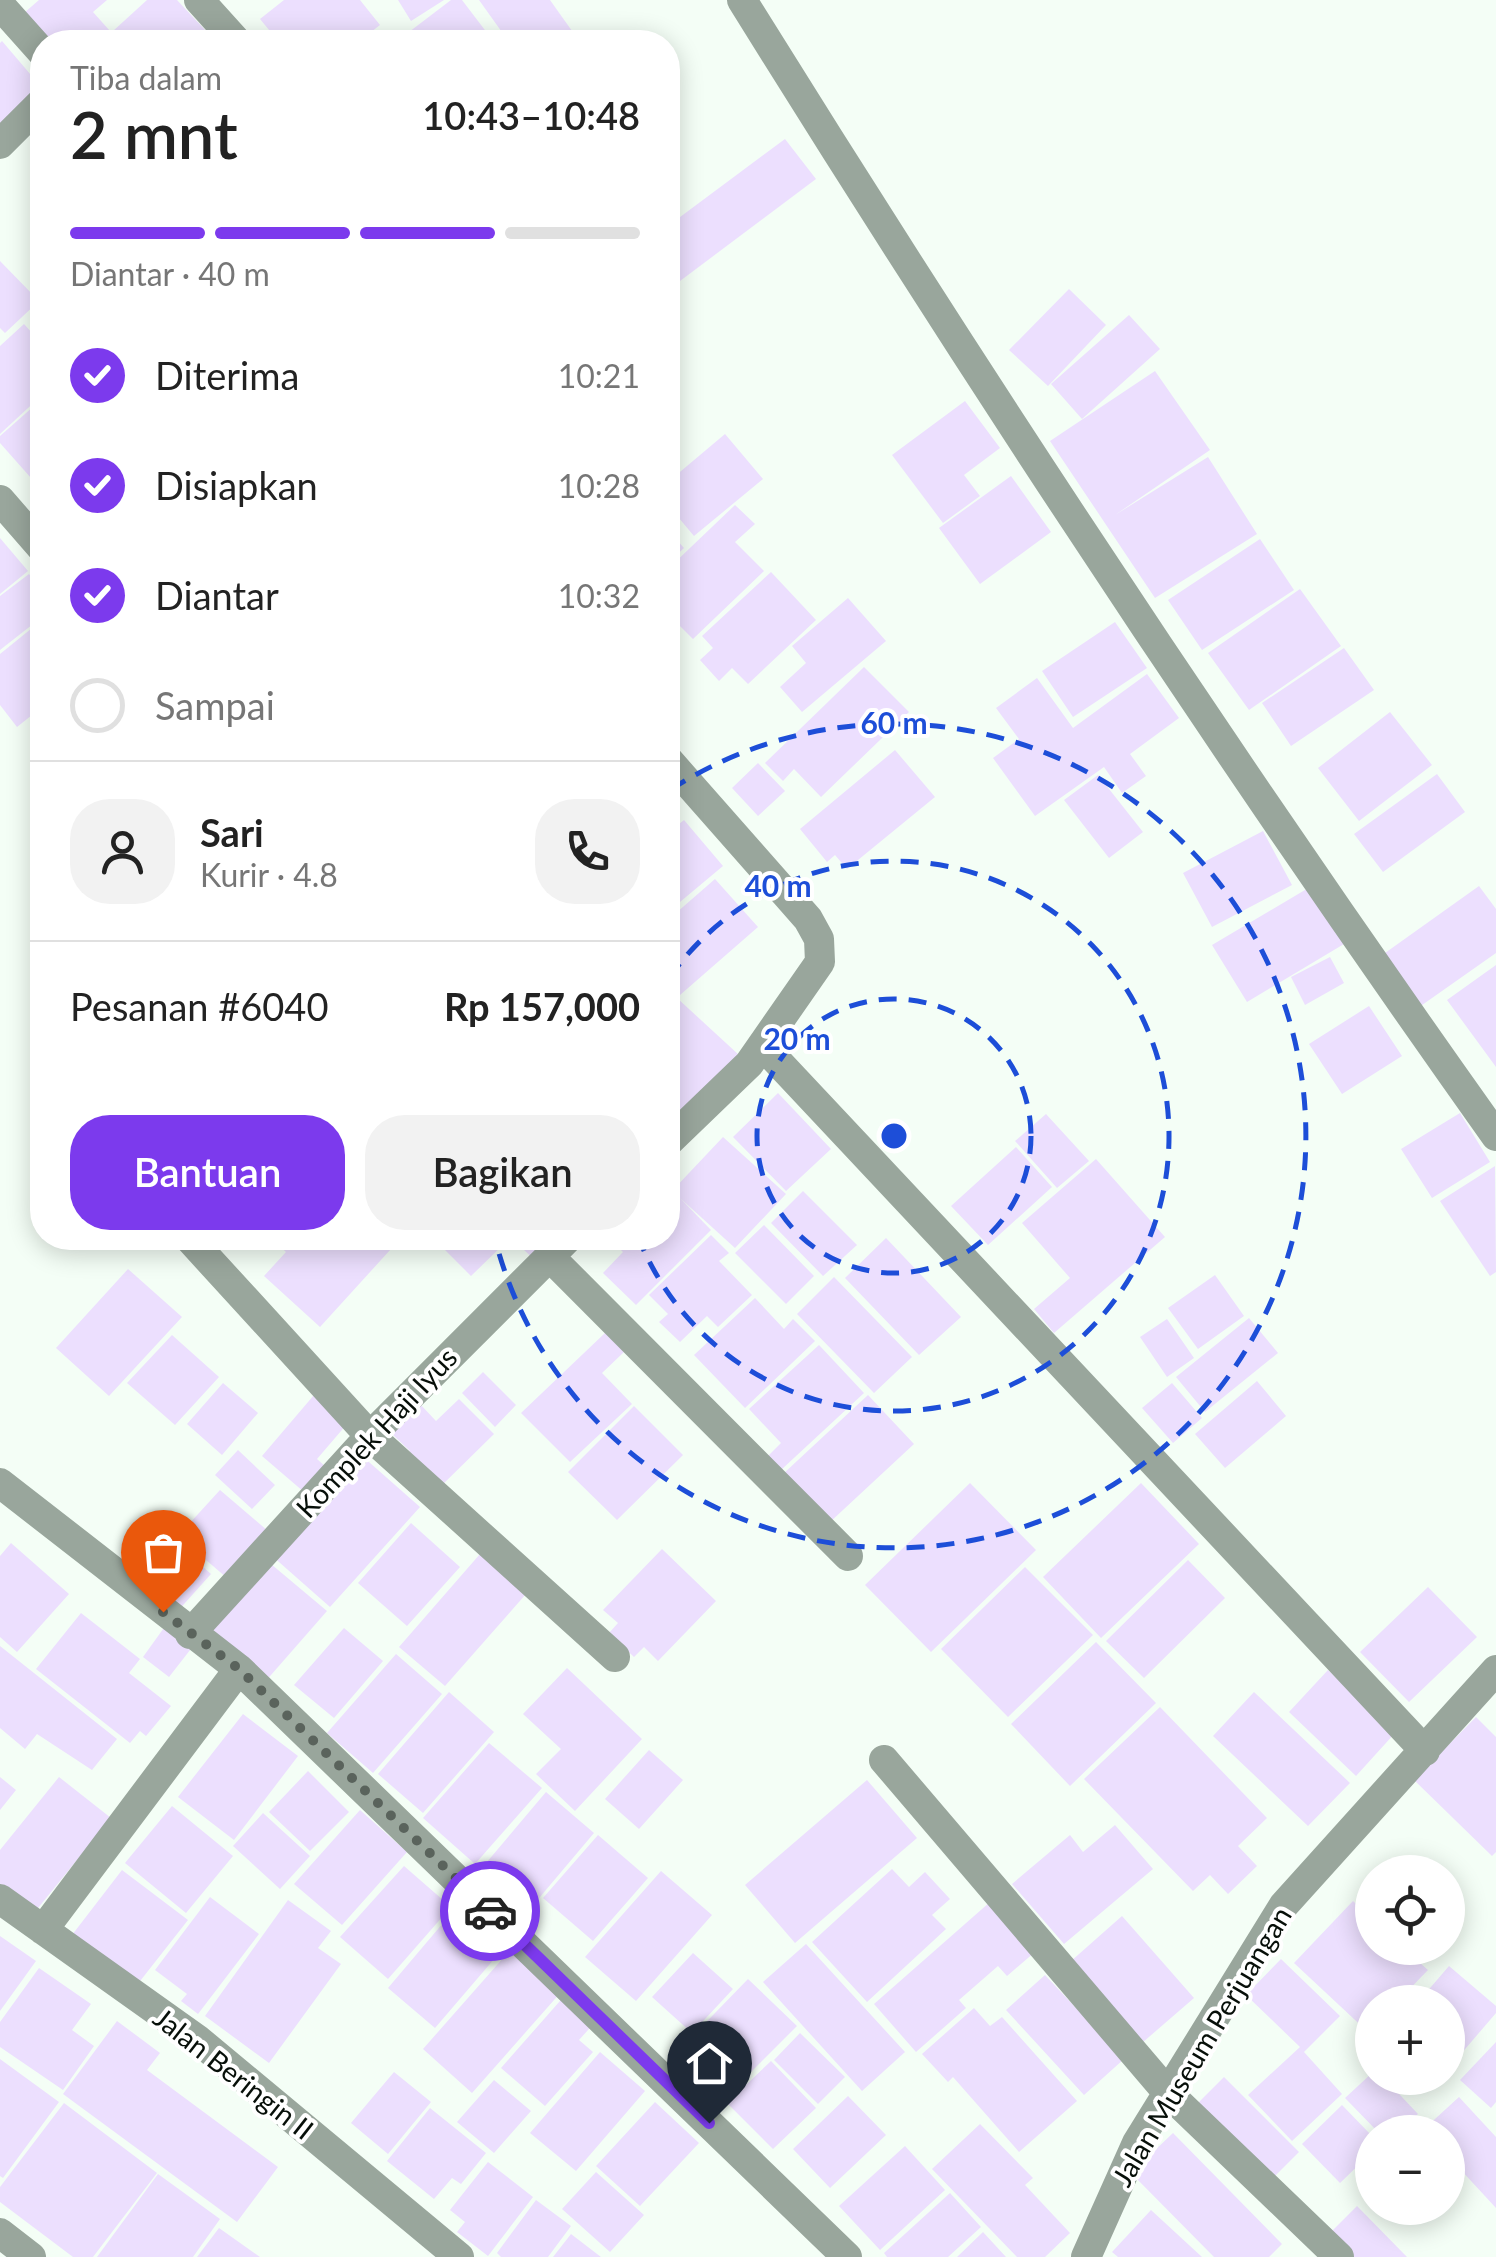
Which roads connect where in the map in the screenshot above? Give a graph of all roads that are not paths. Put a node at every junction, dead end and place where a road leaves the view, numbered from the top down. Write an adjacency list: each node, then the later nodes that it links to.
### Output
1 (199, 0): 4 (street)
2 (742, 0): 13 (street)
3 (0, 4): 5 (street)
4 (226, 30)
5 (30, 38)
6 (30, 114): 7 (street)
7 (0, 144)
8 (0, 500): 9 (street)
9 (30, 534)
10 (680, 774): 11 (street)
11 (763, 1046): 12 (street); 24 (street)
12 (680, 1130)
13 (1496, 1136)
14 (200, 1250): 17 (street)
15 (556, 1250): 17 (street, Komplek Haji Iyus)
16 (562, 1250): 19 (street)
17 (370, 1436): 20 (street, Komplek Haji Iyus); 21 (street)
18 (0, 1483): 20 (street)
19 (848, 1556)
20 (190, 1634): 22 (street)
21 (615, 1658)
22 (239, 1669): 27 (street); 32 (street)
23 (1496, 1670): 24 (street, Jalan Museum Perjuangan)
24 (1425, 1751): 28 (street, Jalan Museum Perjuangan)
25 (884, 1760): 28 (street)
26 (0, 1899): 27 (street, Jalan Beringin II)
27 (43, 1930): 31 (street, Jalan Beringin II)
28 (1168, 2092): 33 (street, Jalan Museum Perjuangan); 34 (street)
29 (0, 2233): 30 (street)
30 (31, 2257)
31 (460, 2257)
32 (848, 2257)
33 (1086, 2257)
34 (1339, 2257)

